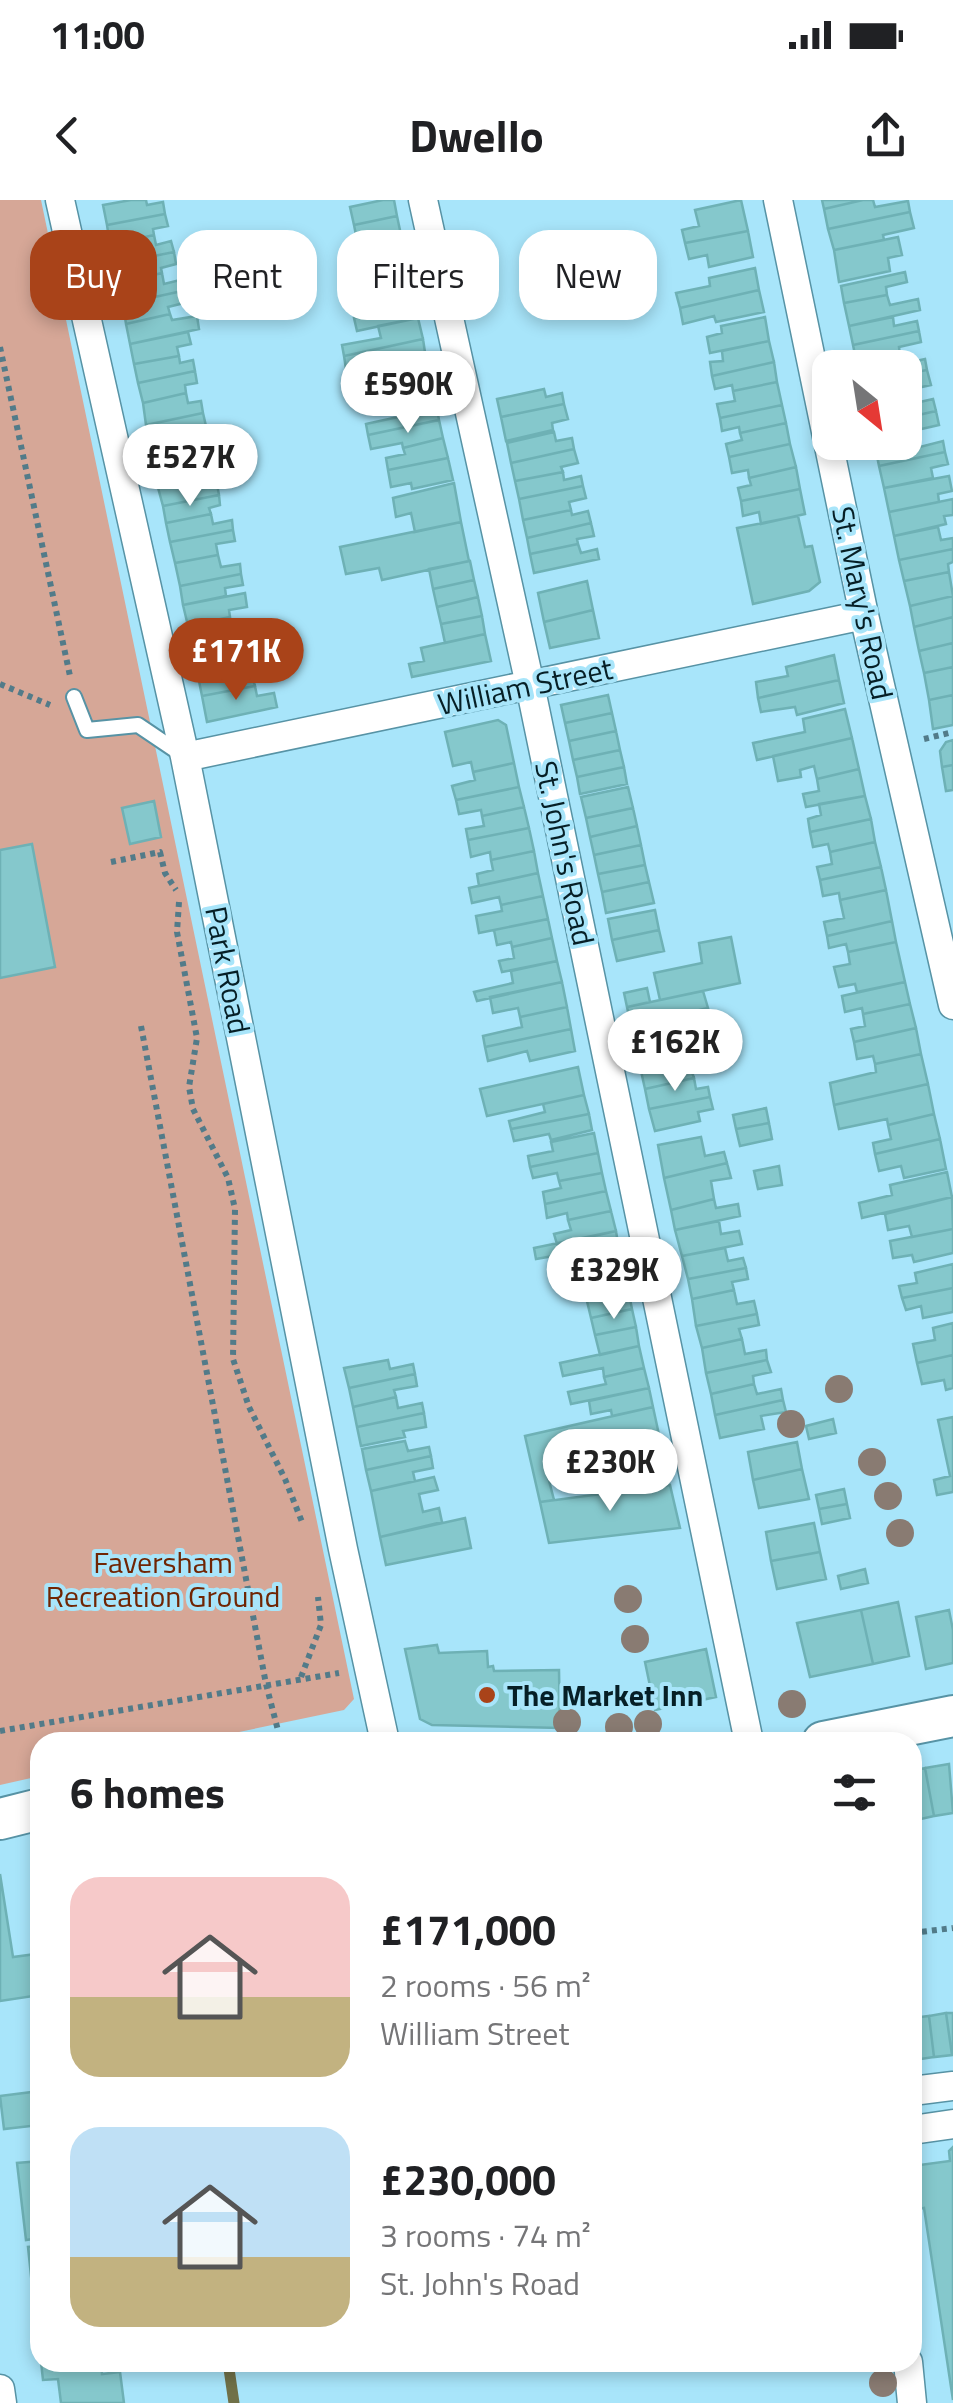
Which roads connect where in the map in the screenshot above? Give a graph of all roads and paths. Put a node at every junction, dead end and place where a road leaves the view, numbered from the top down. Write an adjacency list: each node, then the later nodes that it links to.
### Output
1 (60, 200): 10 (street, Park Road)
2 (423, 200): 7 (street, St. John's Road)
3 (778, 200): 5 (street, St. Mary's Road)
4 (0, 347): 8 (path)
5 (864, 615): 7 (street, William Street); 12 (street, St. Mary's Road)
6 (0, 684): 9 (path)
7 (530, 685): 10 (street, William Street); 23 (street, St. John's Road)
8 (74, 697): 9 (lane)
9 (83, 722): 10 (lane)
10 (185, 757): 16 (street, Park Road)
11 (110, 862): 14 (path)
12 (953, 1005)
13 (141, 1026): 18 (path)
14 (307, 1533)
15 (318, 1588): 17 (path)
16 (368, 1669): 17 (path); 22 (street, Park Road)
17 (301, 1678): 18 (path)
18 (266, 1684): 20 (path); 21 (path)
19 (953, 1716): 24 (main road)
20 (0, 1731)
21 (278, 1732)
22 (383, 1732)
23 (747, 1732)
24 (873, 1732)
25 (30, 1812): 26 (main road)
26 (0, 1819)
27 (953, 1928): 28 (path)
28 (922, 1932)
29 (953, 2086): 30 (street)
30 (922, 2090)
31 (953, 2124): 32 (street)
32 (922, 2129)
33 (909, 2372): 36 (street)
34 (0, 2389): 35 (street)
35 (2, 2403)
36 (912, 2403)

